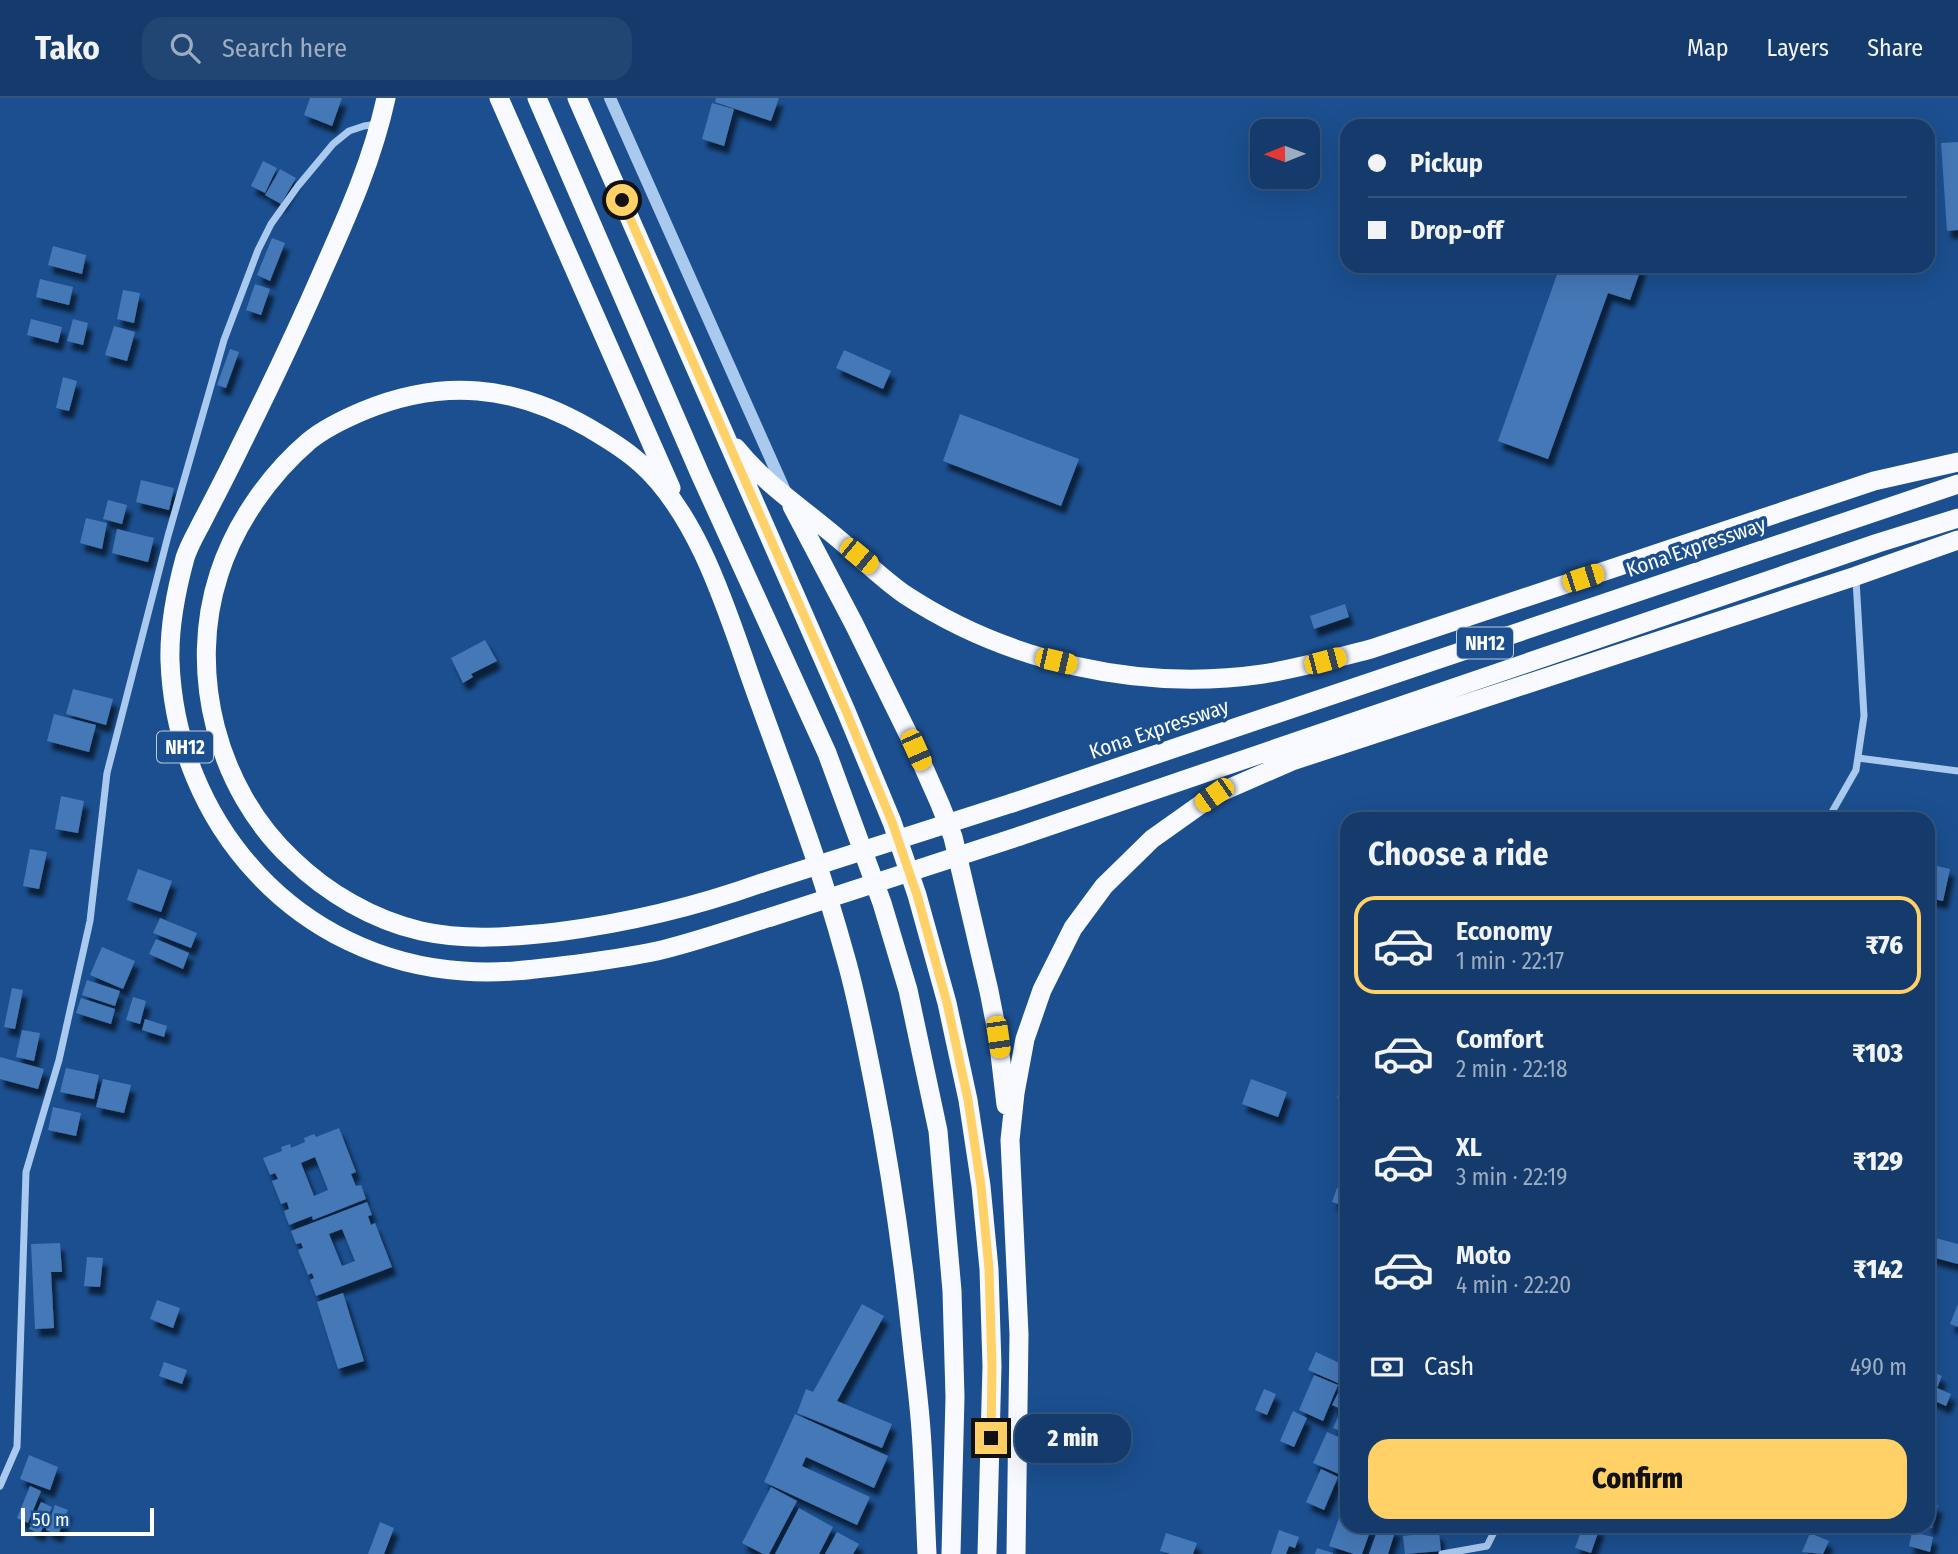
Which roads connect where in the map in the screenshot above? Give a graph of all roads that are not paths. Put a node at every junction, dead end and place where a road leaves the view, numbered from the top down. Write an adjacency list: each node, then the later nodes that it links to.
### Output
1 (386, 98): 6 (highway, NH12)
2 (499, 98): 11 (highway)
3 (537, 98): 22 (highway)
4 (576, 98): 7 (highway, NH12)
5 (610, 98): 10 (street)
6 (380, 124): 12 (highway, NH12, bridge); 19 (street)
7 (723, 431): 10 (highway, NH12); 23 (highway)
8 (1958, 462): 10 (highway, NH12)
9 (1958, 484): 11 (highway, Kona Expressway / NH12, bridge)
10 (788, 499): 18 (highway)
11 (685, 517): 21 (highway)
12 (1958, 518)
13 (1958, 540): 14 (highway)
14 (1856, 576): 15 (street); 18 (highway)
15 (1858, 758): 16 (street); 17 (street)
16 (1958, 771)
17 (1832, 812)
18 (1010, 1140): 24 (highway)
19 (0, 1486)
20 (1494, 1533): 25 (street)
21 (926, 1554)
22 (951, 1554)
23 (987, 1554)
24 (1016, 1554)
25 (1442, 1554)

